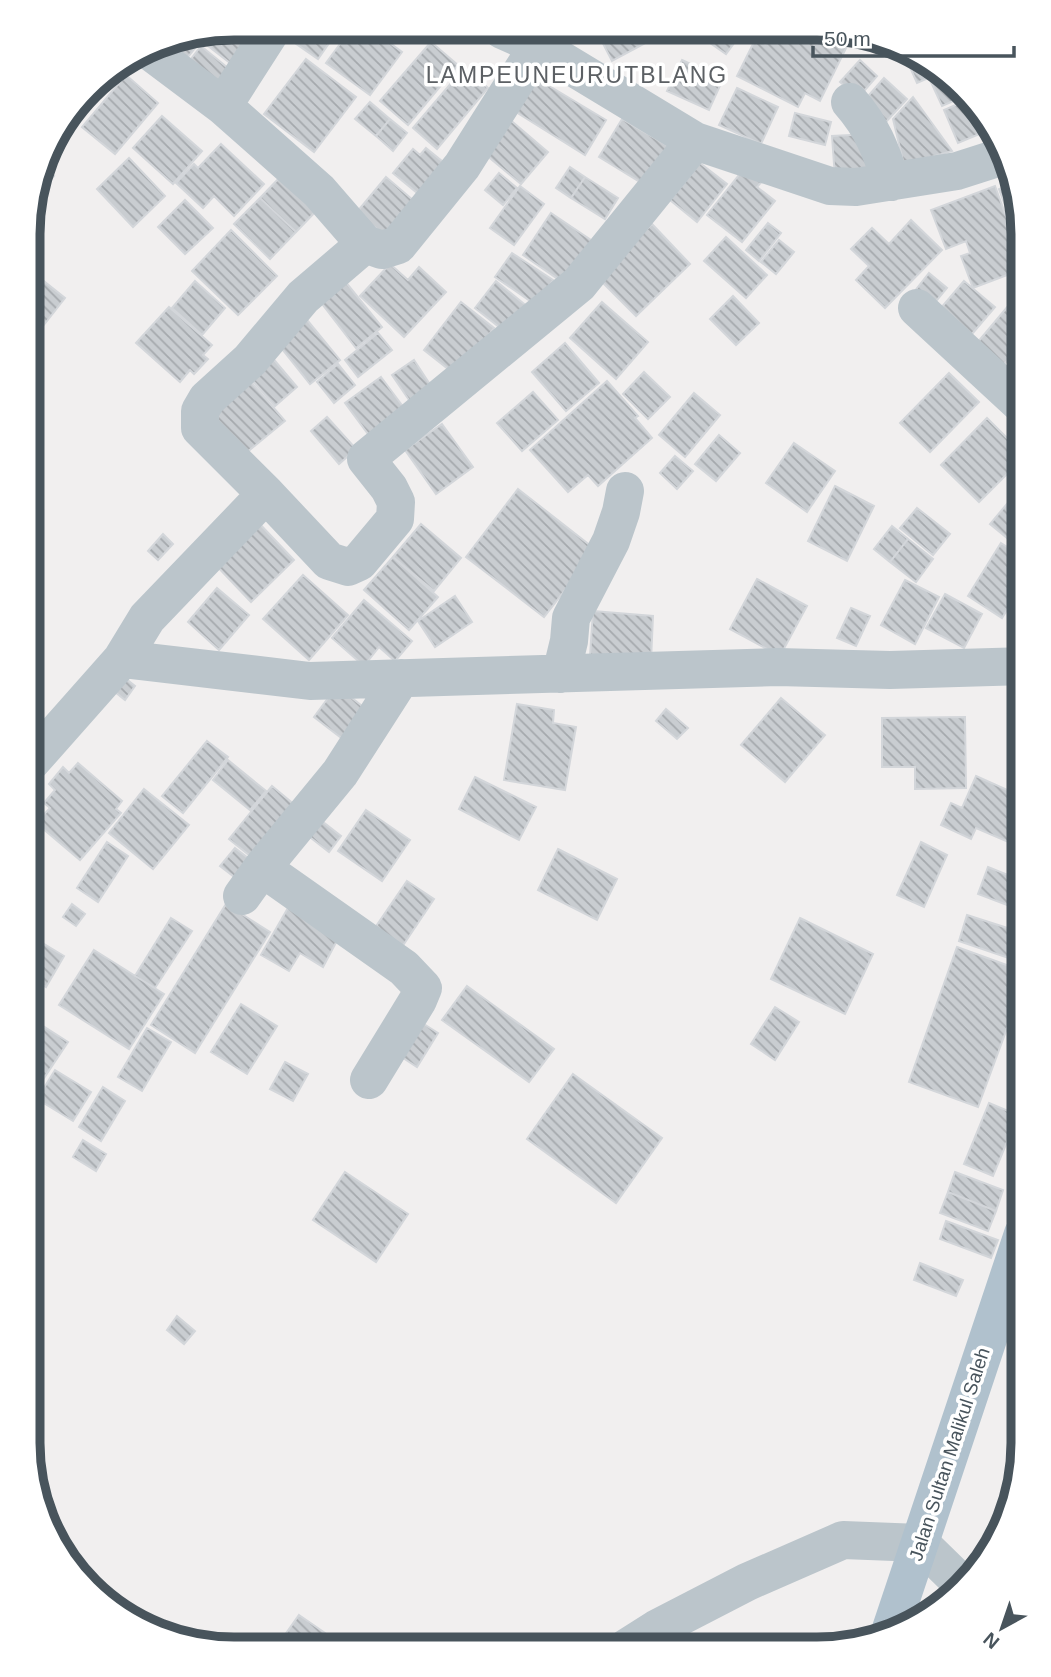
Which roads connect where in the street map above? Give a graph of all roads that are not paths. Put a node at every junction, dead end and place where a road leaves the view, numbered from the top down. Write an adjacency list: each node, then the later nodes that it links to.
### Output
1 (541, 40): 10 (street)
2 (547, 40): 7 (street)
3 (265, 41): 6 (street)
4 (157, 56): 6 (street)
5 (850, 102): 9 (street)
6 (223, 106): 10 (street)
7 (695, 141): 9 (street); 14 (street)
8 (995, 159): 9 (street)
9 (891, 182)
10 (365, 244): 14 (street)
11 (917, 308): 12 (street)
12 (1011, 395)
13 (625, 491): 17 (street)
14 (266, 494): 15 (street)
15 (122, 659): 18 (street); 19 (street)
16 (1011, 666): 17 (street)
17 (561, 674): 18 (street)
18 (401, 678): 20 (street)
19 (40, 752)
20 (369, 1080)
21 (1010, 1273): 22 (main road, Jalan Sultan Malikul Saleh)
22 (920, 1543): 23 (street); 24 (main road, Jalan Sultan Malikul Saleh); 25 (street)
23 (956, 1578)
24 (894, 1621)
25 (643, 1637)

